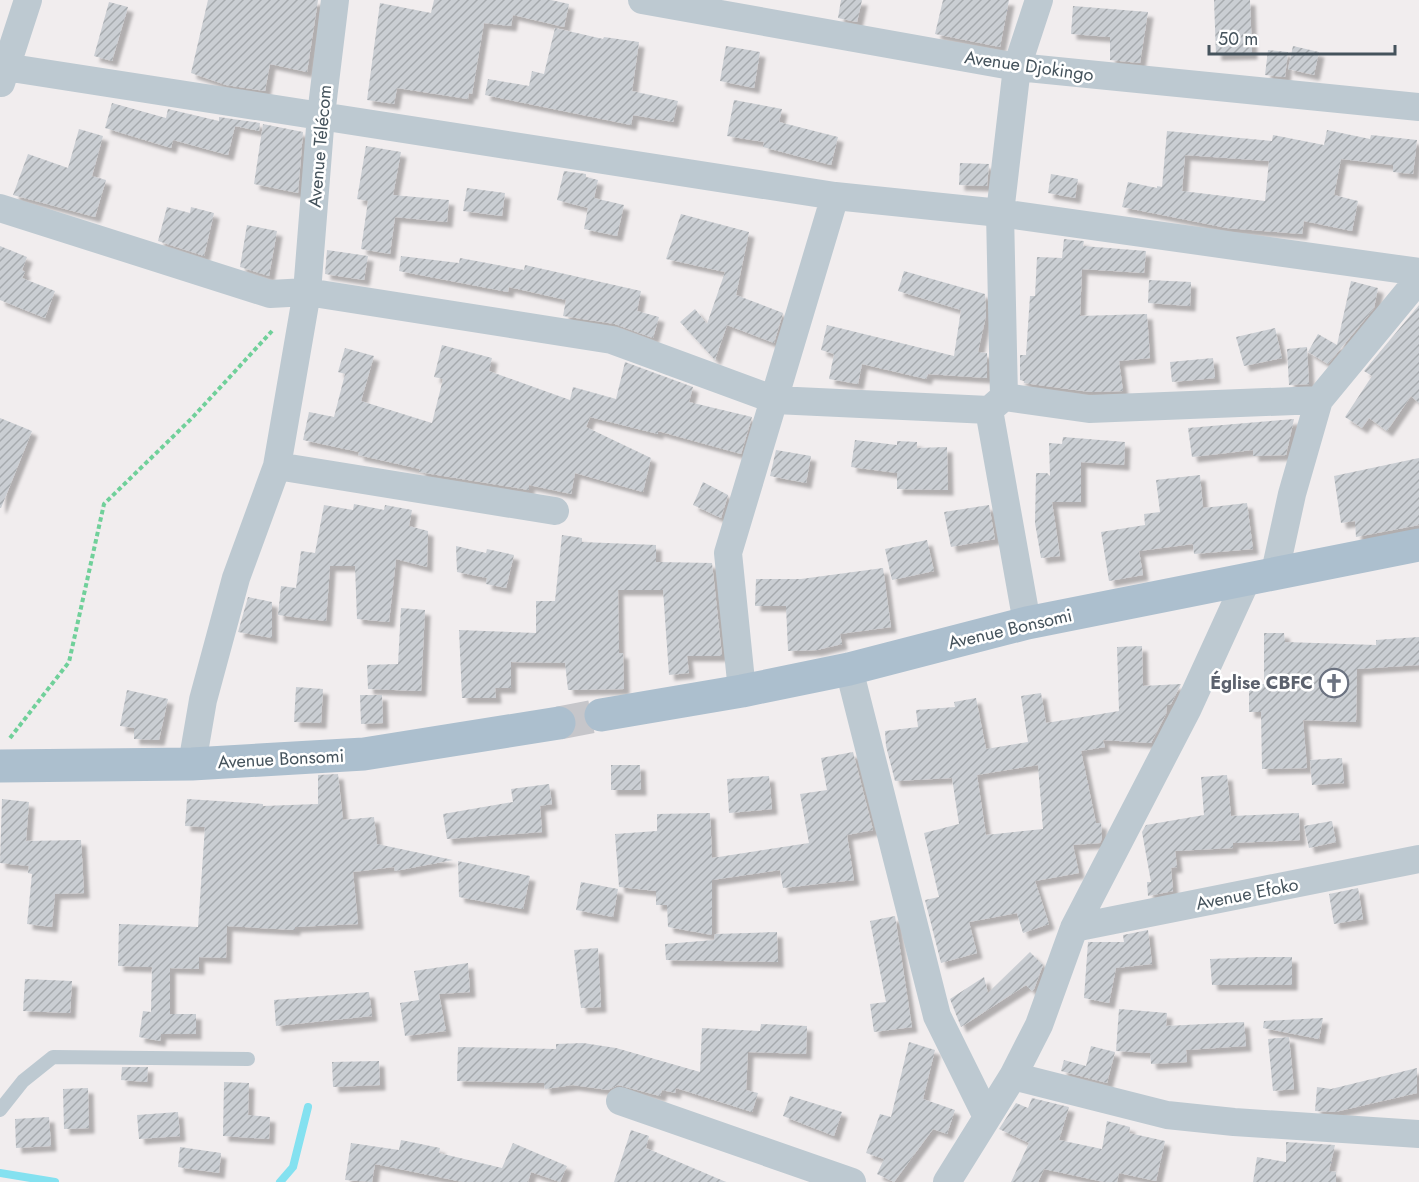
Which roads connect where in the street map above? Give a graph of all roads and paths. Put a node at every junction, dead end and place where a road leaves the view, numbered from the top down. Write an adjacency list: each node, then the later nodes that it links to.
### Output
1 (28, 0): 6 (street)
2 (335, 0): 8 (street, Avenue Télécom)
3 (642, 0): 5 (street, Avenue Djokingo)
4 (1039, 0): 5 (street)
5 (1017, 68): 7 (street, Avenue Djokingo); 11 (street)
6 (3, 76): 8 (street)
7 (1419, 107)
8 (321, 115): 9 (street); 14 (street, Avenue Télécom)
9 (835, 196): 11 (street); 16 (street)
10 (0, 208): 14 (street)
11 (1000, 213): 12 (street); 18 (street)
12 (1419, 272)
13 (1419, 279): 17 (street)
14 (307, 292): 16 (street); 19 (street, Avenue Télécom)
15 (276, 326): 28 (path)
16 (775, 400): 18 (street); 25 (street)
17 (1319, 400): 18 (street); 22 (street)
18 (997, 403): 23 (street)
19 (276, 466): 20 (street); 29 (street, Avenue Télécom)
20 (555, 511)
21 (1419, 545): 22 (main road, Avenue Bonsomi)
22 (1261, 576): 23 (main road, Avenue Bonsomi); 31 (street)
23 (1027, 623): 24 (main road, Avenue Bonsomi)
24 (849, 669): 25 (main road, Avenue Bonsomi); 36 (street)
25 (742, 691): 26 (main road, Avenue Bonsomi)
26 (601, 714)
27 (559, 723): 29 (main road, Avenue Bonsomi)
28 (3, 754): 29 (main road, Avenue Bonsomi)
29 (192, 764)
30 (1419, 859): 31 (street, Avenue Efoko)
31 (1074, 928): 33 (street)
32 (248, 1059): 35 (lane)
33 (1013, 1076): 36 (street); 37 (street)
34 (620, 1101): 38 (street)
35 (0, 1110)
36 (987, 1117): 39 (street)
37 (1419, 1134)
38 (852, 1182)
39 (947, 1182)

